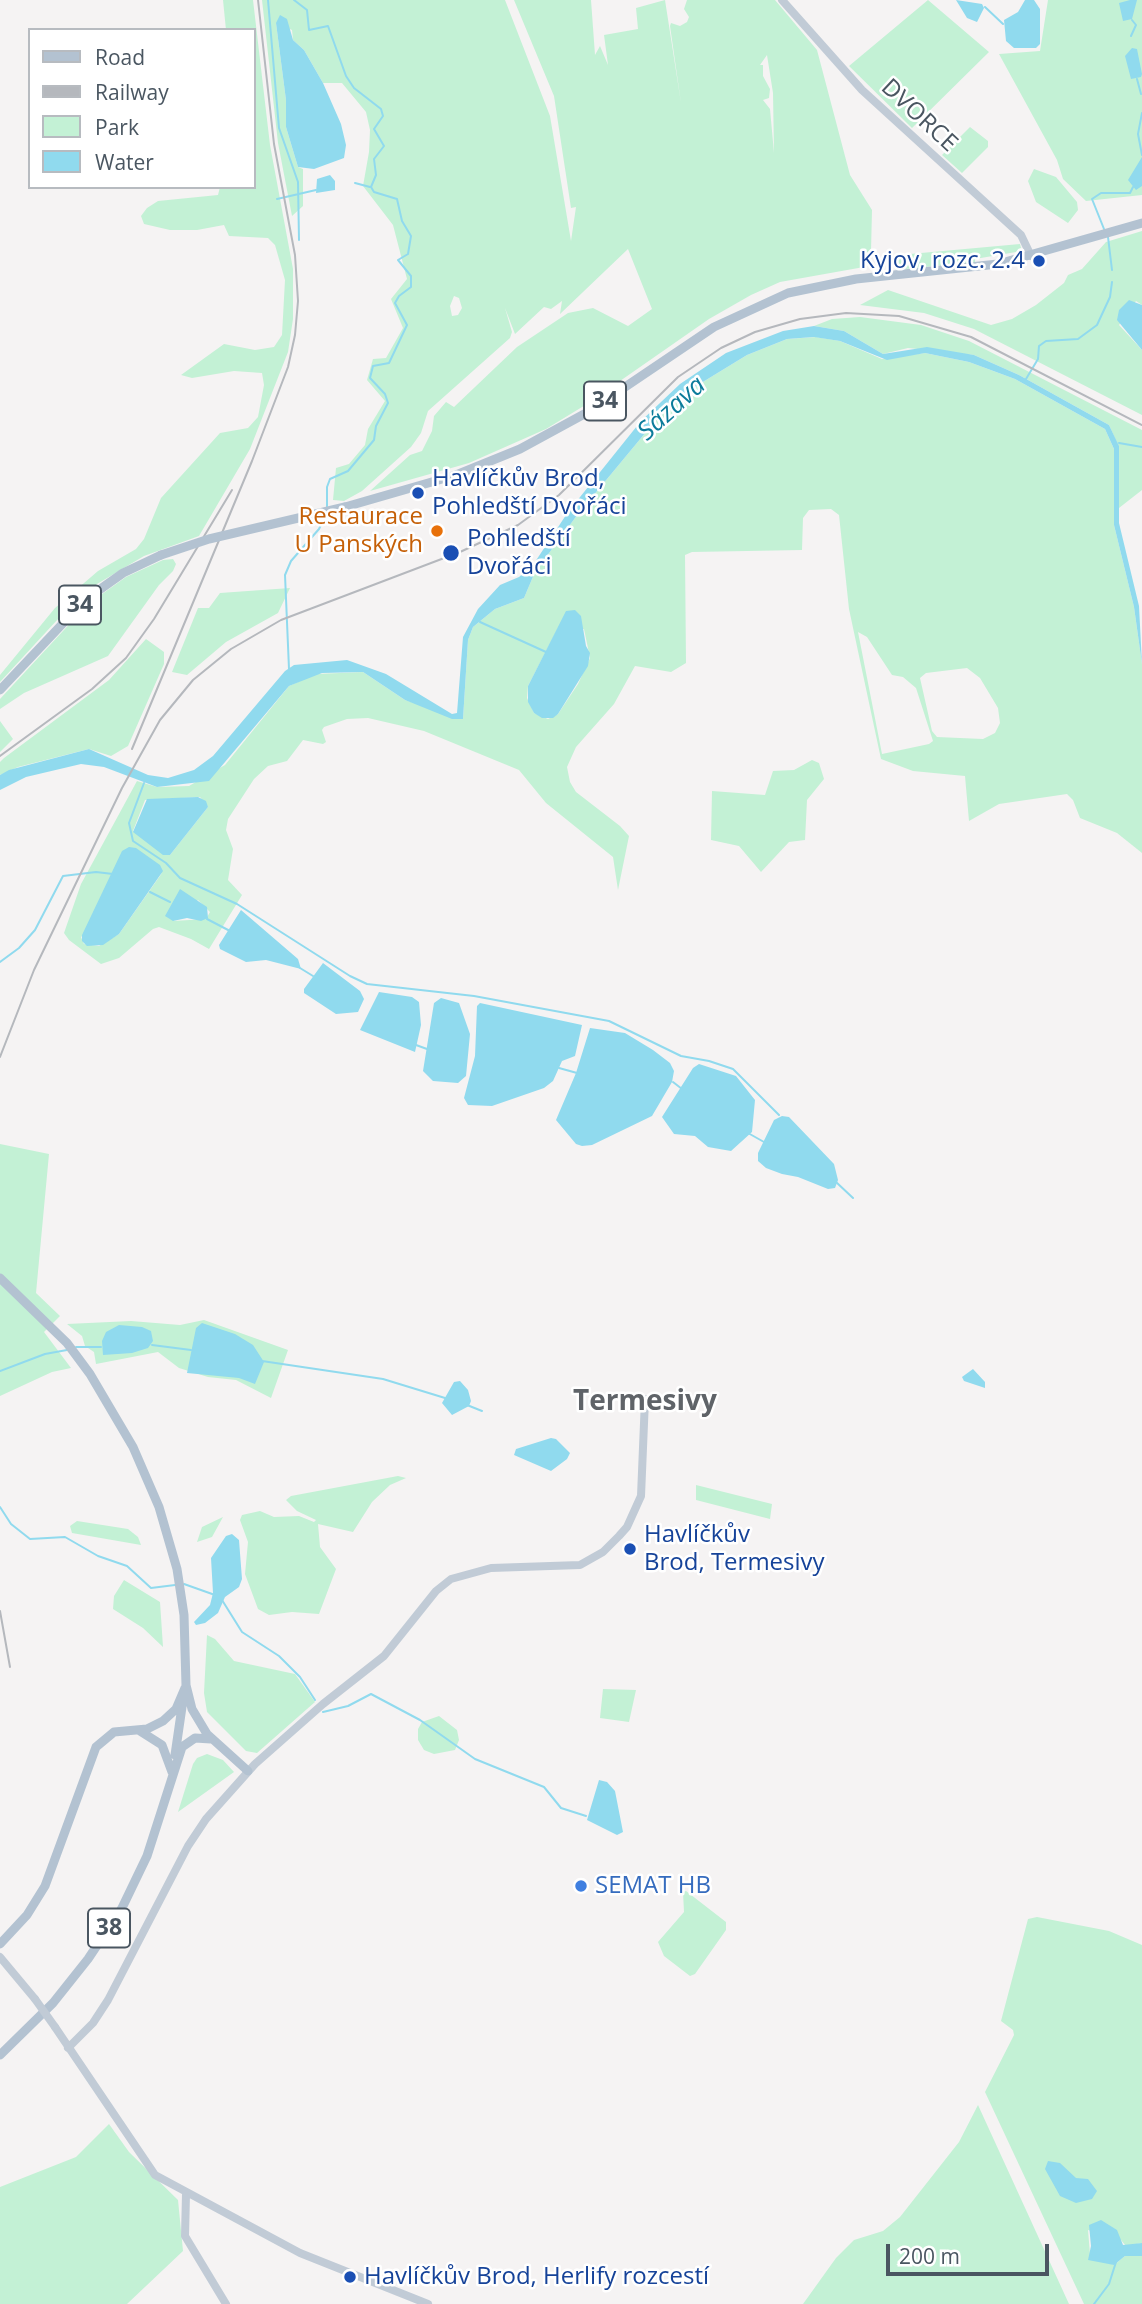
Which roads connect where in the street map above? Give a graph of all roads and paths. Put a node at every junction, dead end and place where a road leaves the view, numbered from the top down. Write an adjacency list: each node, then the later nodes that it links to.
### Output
1 (782, 0): 3 (street, DVORCE)
2 (1142, 223): 3 (main road, 34)
3 (1031, 256): 4 (main road, 34, bridge)
4 (0, 690)
5 (0, 1278): 7 (main road, 38)
6 (645, 1399): 10 (street)
7 (186, 1685): 8 (main road); 9 (main road); 11 (main road, 38)
8 (135, 1730): 11 (main road); 12 (main road)
9 (211, 1739): 10 (main road); 11 (main road)
10 (248, 1771): 14 (street)
11 (172, 1774): 15 (main road, 38)
12 (0, 1944)
13 (0, 1957): 14 (street, bridge)
14 (68, 2048): 16 (street)
15 (0, 2055)
16 (186, 2194): 17 (street); 18 (street)
17 (226, 2304)
18 (428, 2304)

